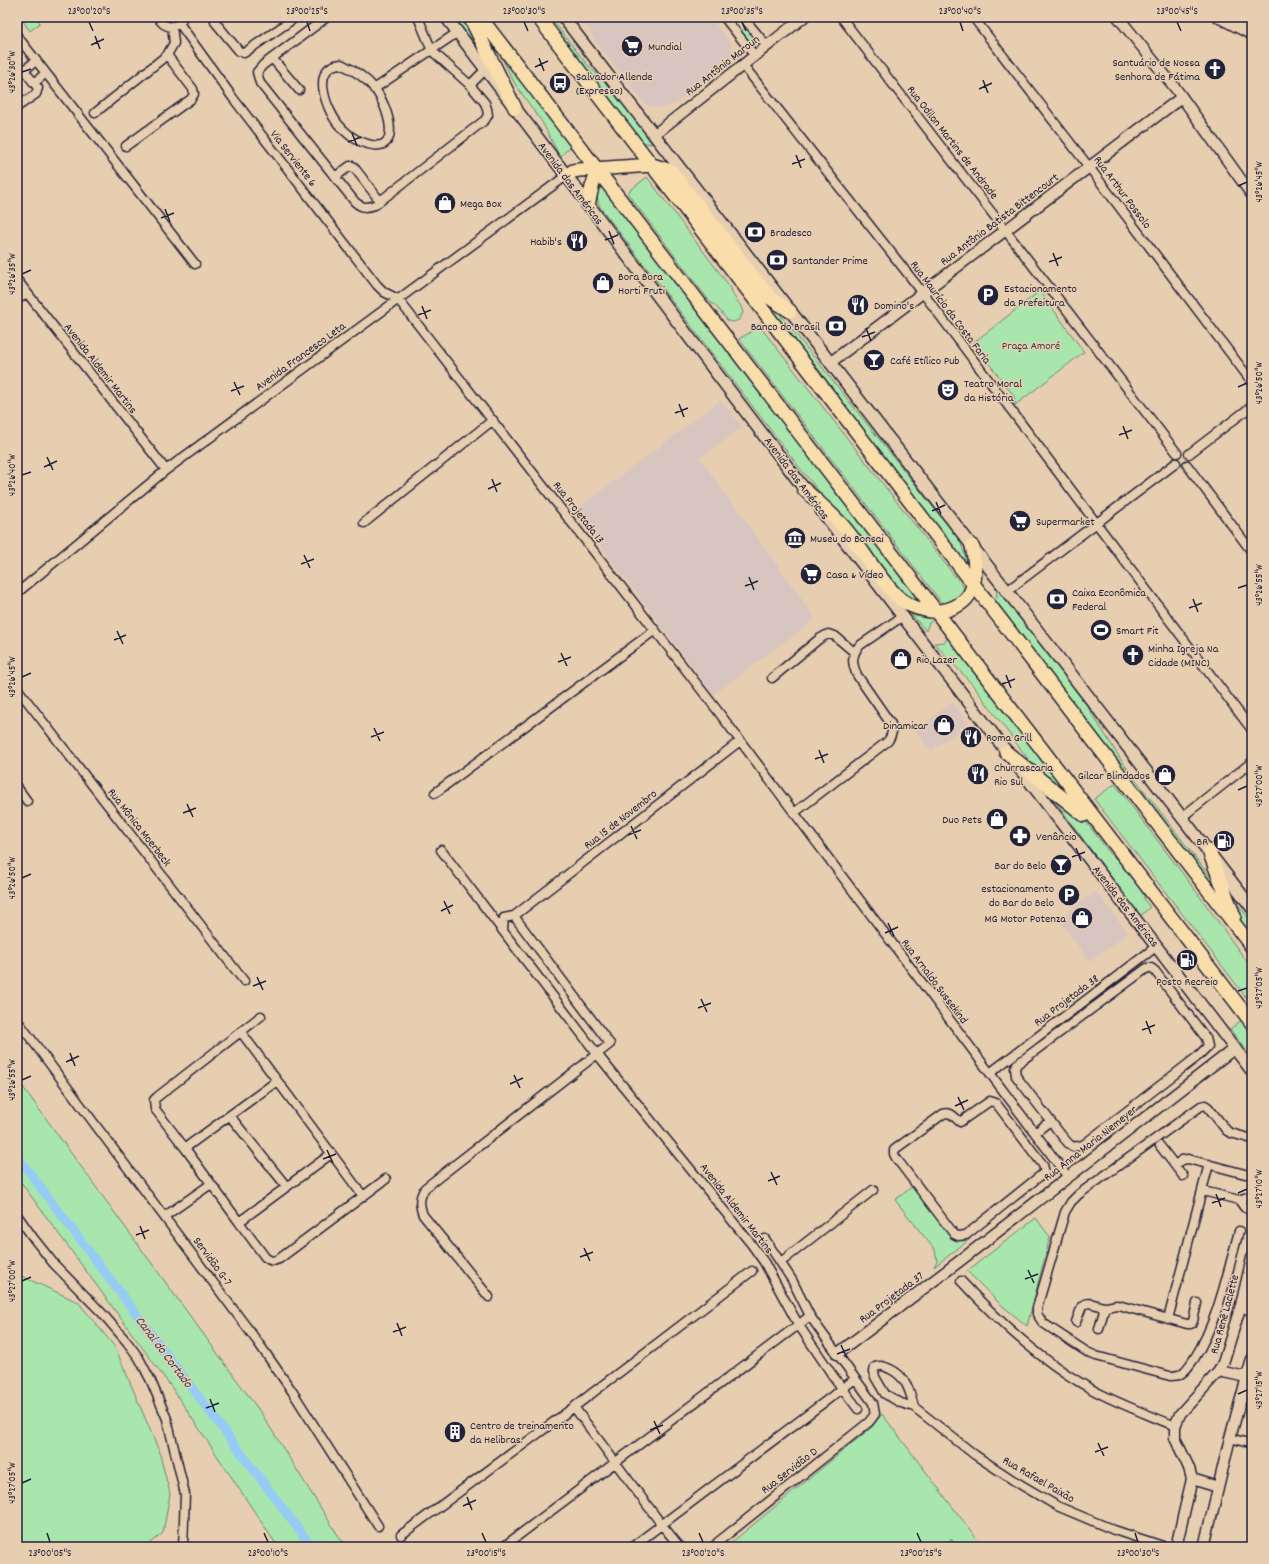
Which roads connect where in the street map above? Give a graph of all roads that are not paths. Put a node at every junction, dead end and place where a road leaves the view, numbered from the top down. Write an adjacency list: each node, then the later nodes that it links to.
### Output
1 (158, 17): 18 (street)
2 (215, 17): 3 (street)
3 (296, 17)
4 (327, 17): 27 (street)
5 (418, 17): 24 (street)
6 (446, 17): 20 (main road, Avenida das Américas)
7 (470, 17): 40 (highway)
8 (480, 17): 46 (highway)
9 (538, 17): 44 (highway)
10 (563, 17): 42 (main road)
11 (724, 17): 19 (street)
12 (804, 17): 23 (street, Rua Antônio Maroun)
13 (841, 17): 52 (street, Rua Odilon Martins de Andrade)
14 (973, 17): 45 (street, Rua Arthur Possolo)
15 (1118, 17): 38 (street)
16 (1219, 17): 21 (main road)
17 (744, 18): 19 (street); 23 (street)
18 (178, 22): 25 (street); 57 (street, Via Serviente 6)
19 (731, 26): 26 (street)
20 (458, 32): 24 (street); 31 (main road, Avenida das Américas)
21 (1252, 34)
22 (17, 36): 28 (street)
23 (767, 46): 26 (street, Rua Antônio Maroun)
24 (432, 51): 34 (street); 35 (street)
25 (167, 55): 41 (street); 43 (street)
26 (755, 56): 29 (street, Rua Antônio Maroun)
27 (272, 58): 36 (street); 48 (street)
28 (36, 61): 30 (street); 32 (street)
29 (743, 65): 42 (street, Rua Antônio Maroun); 56 (street, Rua Maurício da Costa Faria)
30 (20, 68): 33 (street)
31 (486, 69): 34 (street); 40 (main road, Avenida das Américas)
32 (46, 73): 33 (street); 53 (street)
33 (34, 83): 39 (street)
34 (470, 85): 50 (street)
35 (374, 89): 35 (street)
36 (299, 90)
37 (17, 95): 39 (street)
38 (1182, 97): 45 (street, Rua Antônio Batista Bittencourt); 49 (street)
39 (20, 105)
40 (515, 108): 47 (main road, Avenida das Américas)
41 (94, 113)
42 (655, 134): 59 (main road)
43 (126, 146)
44 (652, 165): 46 (highway); 59 (highway); 74 (highway)
45 (1090, 167): 52 (street, Rua Antônio Batista Bittencourt); 61 (street, Rua Arthur Possolo)
46 (598, 169): 47 (highway); 51 (highway); 77 (highway)
47 (566, 176): 51 (main road, Avenida das Américas); 57 (street, Avenida Francesco Leta)
48 (335, 177): 50 (street); 50 (street)
49 (1252, 194)
50 (380, 200)
51 (588, 205): 69 (main road, Avenida das Américas)
52 (1006, 230): 56 (street, Rua Antônio Batista Bittencourt); 64 (street, Rua Odilon Martins de Andrade)
53 (195, 264)
54 (17, 280): 55 (street, Avenida Aldemir Martins)
55 (26, 293): 58 (street); 68 (street, Avenida Aldemir Martins)
56 (923, 293): 60 (street, Rua Antônio Batista Bittencourt); 71 (street, Rua Maurício da Costa Faria)
57 (398, 299): 63 (street, Rua Projetada 13); 68 (street, Avenida Francesco Leta)
58 (17, 300)
59 (790, 311): 60 (main road)
60 (831, 362): 72 (main road)
61 (1252, 382)
62 (1252, 406): 65 (street)
63 (493, 420): 70 (street); 79 (street, Rua Projetada 13)
64 (1177, 452): 65 (street); 66 (street)
65 (1188, 454): 67 (street)
66 (1176, 463): 67 (street); 71 (street)
67 (1187, 464): 73 (street)
68 (166, 470): 76 (street, Avenida Francesco Leta)
69 (804, 489): 77 (highway); 78 (main road, Avenida das Américas)
70 (364, 523)
71 (1096, 524): 75 (street); 83 (street, Rua Maurício da Costa Faria)
72 (972, 546): 74 (highway); 75 (main road)
73 (1252, 552)
74 (973, 584): 77 (highway); 98 (highway)
75 (1007, 591): 91 (main road)
76 (17, 593)
77 (936, 611): 92 (highway)
78 (903, 616): 80 (street); 85 (main road, Avenida das Américas)
79 (655, 630): 84 (street, Rua Projetada 13); 88 (street)
80 (854, 652): 81 (street); 90 (street)
81 (772, 678)
82 (17, 688): 101 (street, Rua Mônica Moerbeck)
83 (1252, 730)
84 (740, 741): 90 (street, Rua Arnaldo Sussekind); 96 (street, Rua 15 de Novembro)
85 (1006, 752): 92 (highway); 99 (main road, Avenida das Américas)
86 (1252, 762): 91 (street)
87 (17, 787): 89 (street)
88 (435, 793)
89 (27, 800)
90 (794, 813): 109 (street, Rua Arnaldo Sussekind)
91 (1182, 817): 94 (main road)
92 (1101, 828): 104 (highway)
93 (441, 850): 97 (street, Avenida Aldemir Martins)
94 (1209, 851): 95 (main road); 98 (highway)
95 (1252, 908)
96 (514, 916): 97 (street); 107 (street)
97 (503, 930): 107 (street, Avenida Aldemir Martins)
98 (1240, 931): 100 (highway)
99 (1156, 946): 106 (main road, Avenida das Américas); 109 (street, Rua Projetada 38)
100 (1252, 947)
101 (244, 981)
102 (261, 1016): 105 (street)
103 (17, 1020): 135 (street, Servidão G-7)
104 (1252, 1023)
105 (241, 1032): 110 (street); 118 (street)
106 (1235, 1048): 108 (main road, Avenida das Américas); 124 (street, Rua Anna Maria Niemeyer)
107 (597, 1054): 144 (street); 152 (street, Avenida Aldemir Martins)
108 (1252, 1071)
109 (990, 1073): 111 (street, Rua Arnaldo Sussekind)
110 (277, 1081): 113 (street); 119 (street)
111 (1011, 1101): 112 (street); 115 (street, Rua Arnaldo Sussekind)
112 (1000, 1109): 112 (street)
113 (230, 1116): 118 (street); 127 (street)
114 (1050, 1121): 114 (street); 115 (street)
115 (1035, 1132): 124 (street, Rua Arnaldo Sussekind)
116 (1252, 1139): 137 (street)
117 (1160, 1146): 121 (street)
118 (185, 1148): 126 (street)
119 (331, 1154): 127 (street); 130 (street)
120 (1209, 1164): 121 (street); 122 (street); 129 (street)
121 (1175, 1165): 123 (street)
122 (1245, 1174)
123 (1183, 1176)
124 (1068, 1177): 140 (street, Rua Anna Maria Niemeyer)
125 (386, 1179): 130 (street)
126 (211, 1184): 135 (street); 136 (street)
127 (287, 1187): 136 (street)
128 (873, 1190): 141 (street)
129 (1203, 1191): 132 (street); 150 (street)
130 (363, 1196): 136 (street)
131 (1252, 1198): 132 (street)
132 (1239, 1200): 133 (street)
133 (1252, 1211)
134 (17, 1215): 173 (street)
135 (165, 1216): 171 (street, Servidão G-7)
136 (239, 1222)
137 (1239, 1231)
138 (765, 1239): 141 (street, Avenida Aldemir Martins)
139 (1252, 1258): 146 (street, Rua Renê Laclette)
140 (961, 1260): 154 (street, Rua Projetada 37)
141 (781, 1262): 149 (street, Avenida Aldemir Martins)
142 (752, 1271): 160 (street)
143 (961, 1281): 164 (street)
144 (489, 1297)
145 (1197, 1303): 150 (street)
146 (1241, 1305): 148 (street); 156 (street, Rua Renê Laclette)
147 (1105, 1307): 150 (street); 151 (street); 153 (street)
148 (1252, 1311)
149 (810, 1316): 152 (street); 154 (street, Avenida Aldemir Martins)
150 (1168, 1319)
151 (1076, 1322)
152 (798, 1324): 159 (street, Avenida Aldemir Martins); 167 (street)
153 (1099, 1329)
154 (837, 1354): 158 (street, Avenida Aldemir Martins)
155 (1252, 1358): 157 (street)
156 (1218, 1371): 157 (street); 164 (street, Rua Renê Laclette)
157 (1249, 1374): 165 (street)
158 (855, 1379): 159 (street); 163 (street, Avenida Aldemir Martins)
159 (842, 1388): 162 (street, Avenida Aldemir Martins); 170 (street)
160 (574, 1407): 167 (street); 172 (street)
161 (914, 1407): 161 (street, Rua Rafael Paixão); 178 (street, Rua Rafael Paixão)
162 (858, 1409)
163 (875, 1409): 177 (street, Rua Servidão D)
164 (1175, 1426): 168 (street)
165 (1230, 1438): 166 (street); 169 (street)
166 (1252, 1444)
167 (615, 1462): 170 (street); 174 (street)
168 (1192, 1480): 169 (street); 179 (street)
169 (1218, 1486): 180 (street)
170 (662, 1525): 175 (street); 176 (street)
171 (378, 1526)
172 (401, 1535)
173 (183, 1547)
174 (503, 1547)
175 (632, 1547)
176 (680, 1547)
177 (714, 1547)
178 (1166, 1547)
179 (1176, 1547)
180 (1204, 1547)

